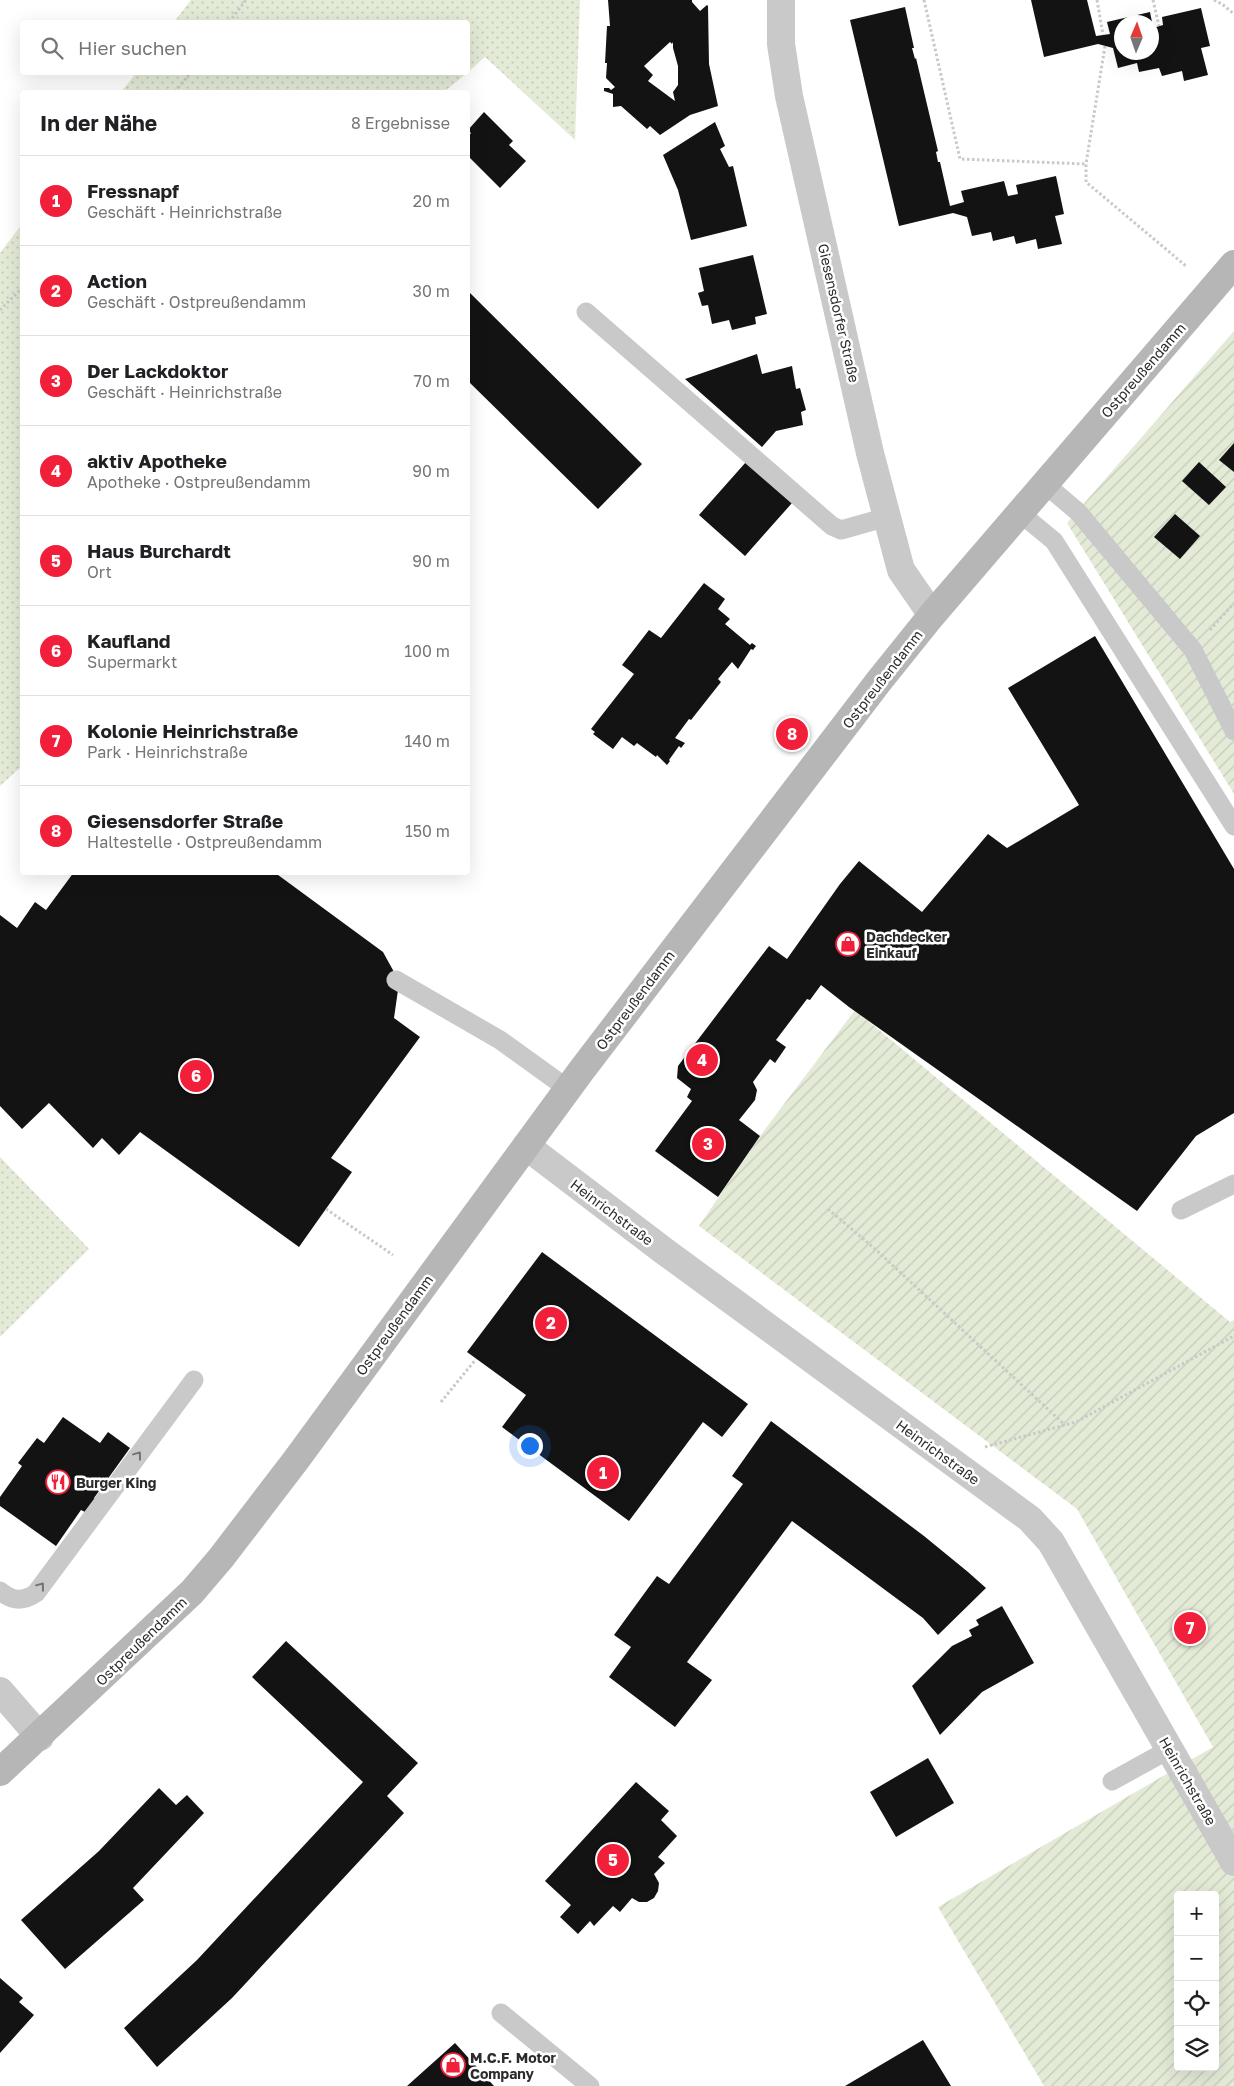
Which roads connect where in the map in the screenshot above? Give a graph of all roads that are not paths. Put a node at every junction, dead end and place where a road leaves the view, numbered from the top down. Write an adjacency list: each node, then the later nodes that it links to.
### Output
1 (781, 0): 6 (street, Giesensdorfer Straße)
2 (1234, 264): 4 (main road, Ostpreußendamm)
3 (586, 312): 6 (lane)
4 (1045, 484): 5 (main road, Ostpreußendamm); 8 (lane)
5 (1020, 513): 7 (main road, Ostpreußendamm); 9 (lane)
6 (887, 517): 7 (street, Giesensdorfer Straße)
7 (932, 615): 11 (main road, Ostpreußendamm)
8 (1234, 731)
9 (1234, 826)
10 (396, 980): 11 (lane)
11 (568, 1089): 12 (main road, Ostpreußendamm)
12 (526, 1146): 18 (main road, Ostpreußendamm); 19 (street, Heinrichstraße)
13 (1234, 1184): 14 (lane)
14 (1181, 1210)
15 (194, 1380): 16 (lane, one-way to 15)
16 (0, 1591)
17 (0, 1691): 18 (street)
18 (40, 1737): 20 (main road, Ostpreußendamm)
19 (1170, 1749): 21 (lane); 22 (street, Heinrichstraße)
20 (0, 1772)
21 (1112, 1781)
22 (1234, 1862)
23 (501, 2013): 24 (lane)
24 (590, 2086)

